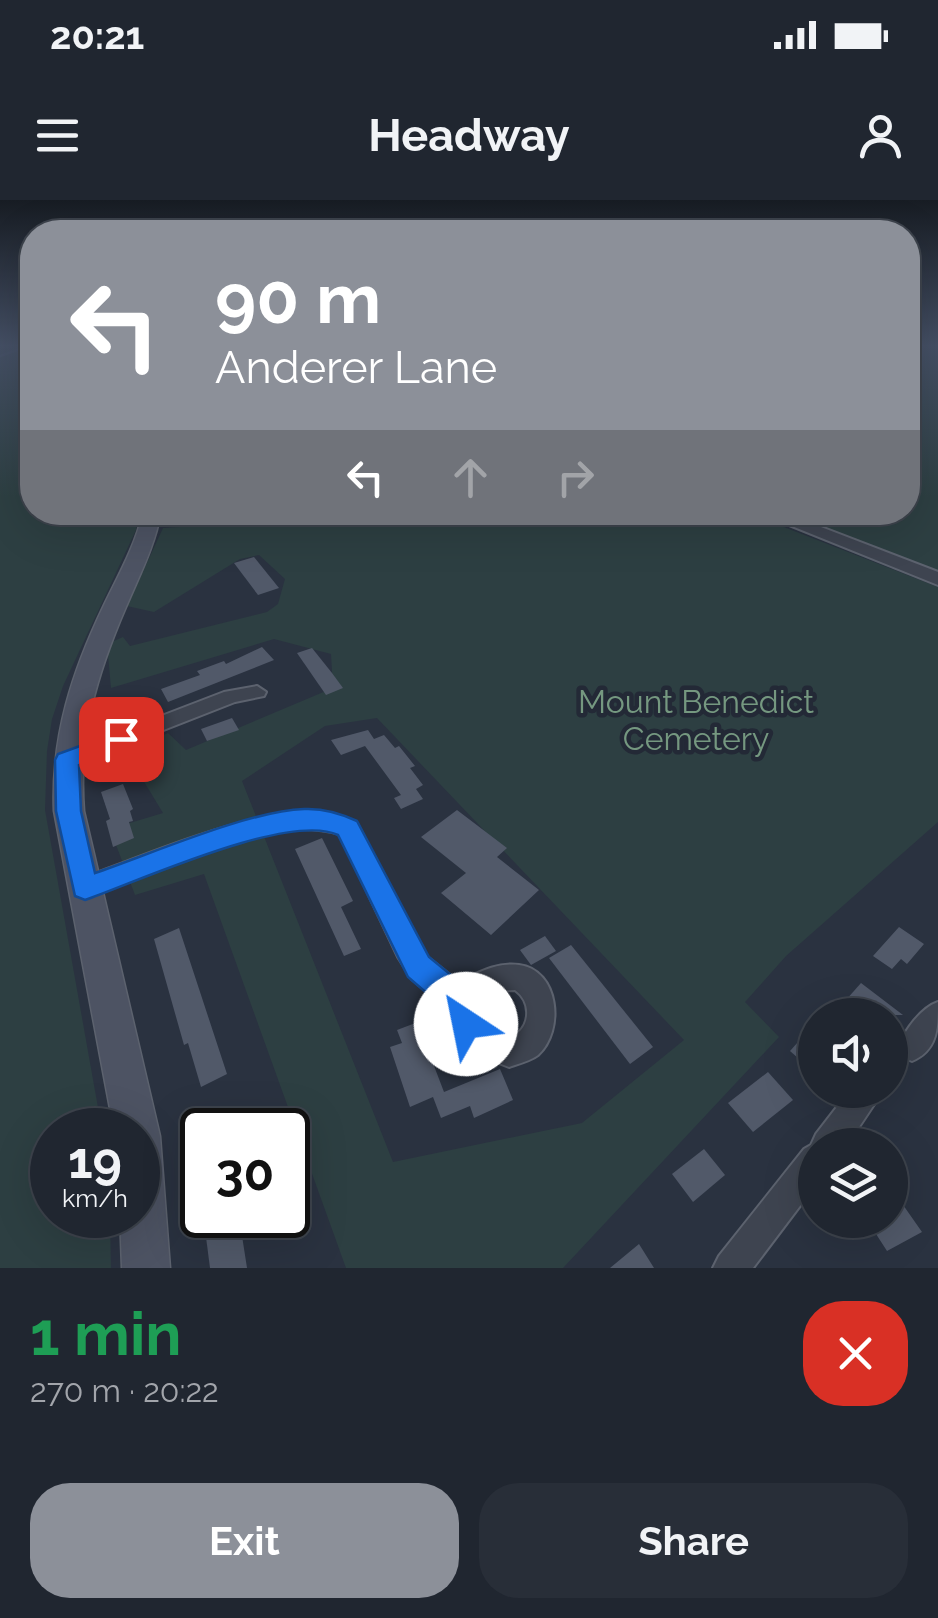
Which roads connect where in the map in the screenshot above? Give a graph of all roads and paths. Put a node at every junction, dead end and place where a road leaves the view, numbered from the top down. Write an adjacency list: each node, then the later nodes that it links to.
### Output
1 (150, 525): 5 (main road)
2 (799, 525): 3 (street)
3 (938, 579)
4 (257, 692): 5 (street)
5 (67, 760): 6 (main road)
6 (85, 888): 7 (street); 10 (main road)
7 (456, 998)
8 (938, 1015): 9 (street)
9 (912, 1047)
10 (132, 1108)
11 (855, 1108): 12 (street)
12 (840, 1128)
13 (798, 1182): 16 (street)
14 (144, 1238): 15 (main road)
15 (146, 1268)
16 (731, 1268)

